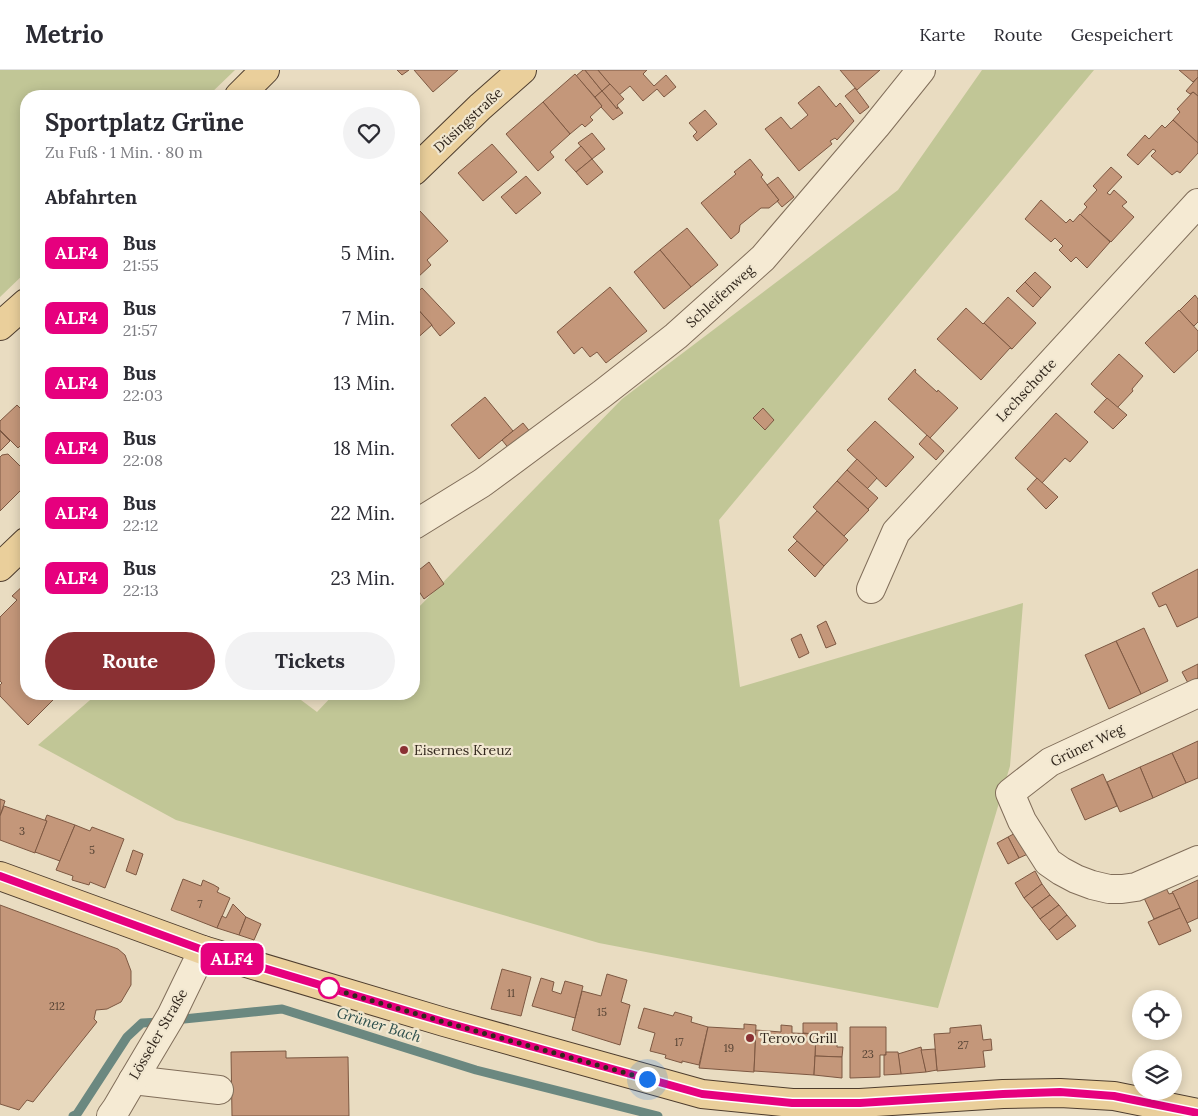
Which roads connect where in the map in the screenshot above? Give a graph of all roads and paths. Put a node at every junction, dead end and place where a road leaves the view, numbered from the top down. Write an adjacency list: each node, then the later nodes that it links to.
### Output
1 (265, 70): 4 (main road)
2 (522, 70): 5 (main road, Düsingstraße)
3 (921, 70): 9 (street, Schleifenweg)
4 (244, 90)
5 (420, 165)
6 (1198, 203): 12 (street, Lechschotte)
7 (20, 308): 8 (main road)
8 (0, 326)
9 (420, 521)
10 (20, 548): 11 (main road)
11 (0, 567)
12 (871, 589)
13 (1198, 693): 14 (street, Grüner Weg)
14 (1198, 860)
15 (0, 876): 16 (main road)
16 (203, 950): 17 (street, Lösseler Straße); 19 (main road)
17 (132, 1080): 18 (street); 21 (street, Lösseler Straße)
18 (219, 1090)
19 (791, 1110): 20 (main road)
20 (1198, 1113)
21 (111, 1116)

